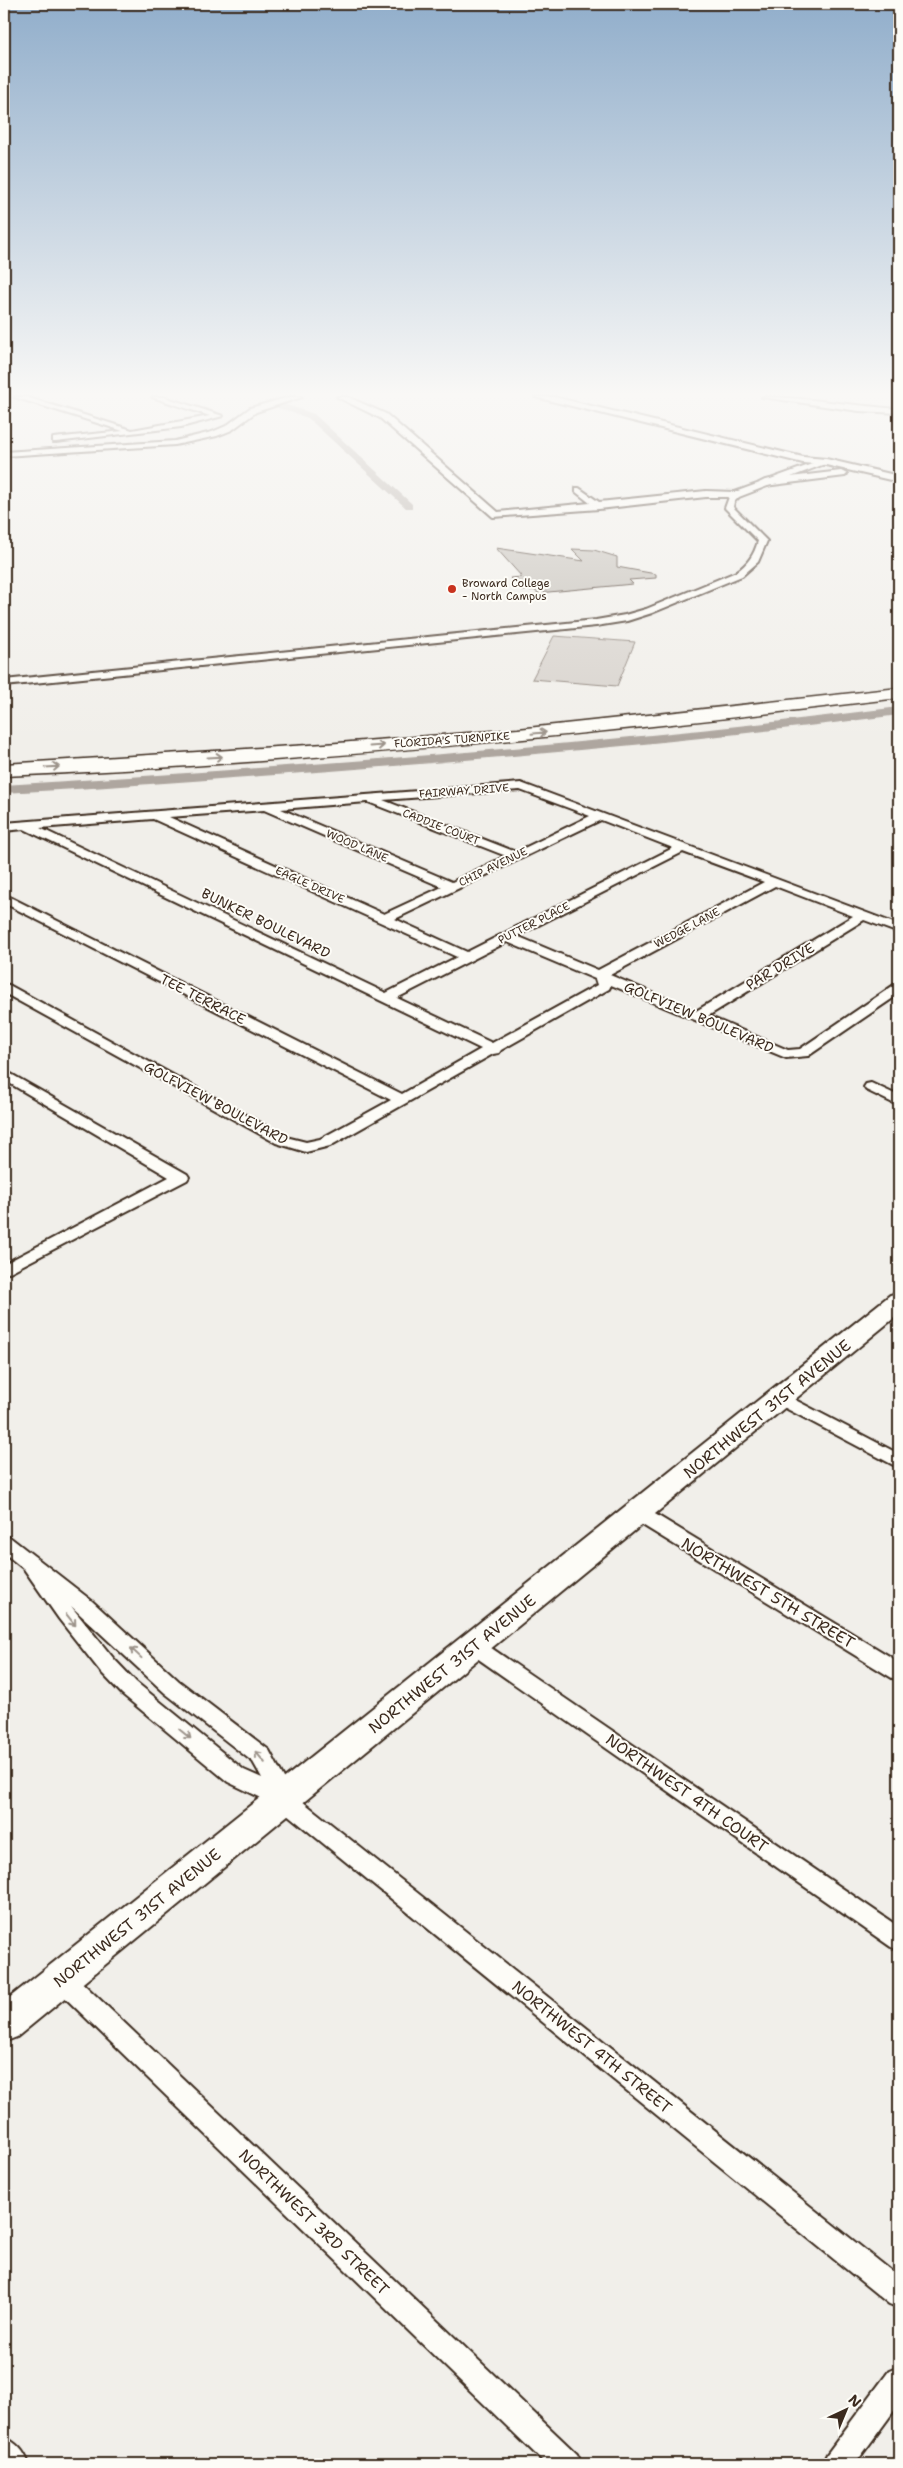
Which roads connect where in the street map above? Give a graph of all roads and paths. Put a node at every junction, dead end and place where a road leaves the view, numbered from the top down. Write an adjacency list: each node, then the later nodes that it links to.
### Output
1 (493, 512): 2 (street)
2 (528, 512)
3 (733, 512): 5 (street)
4 (899, 680): 7 (highway, FLORIDA'S TURNPIKE)
5 (4, 683)
6 (899, 693): 8 (highway, FLORIDA'S TURNPIKE, one-way to 6)
7 (4, 757)
8 (4, 770)
9 (367, 798): 10 (street, FAIRWAY DRIVE); 12 (street, FAIRWAY DRIVE); 16 (street, CADDIE COURT)
10 (263, 806): 11 (street, FAIRWAY DRIVE); 18 (street, WOOD LANE)
11 (152, 814): 13 (street, FAIRWAY DRIVE); 21 (street, EAGLE DRIVE)
12 (600, 816): 15 (street, FAIRWAY DRIVE); 16 (street, CHIP AVENUE)
13 (25, 825): 14 (street, FAIRWAY DRIVE); 28 (street, BUNKER BOULEVARD)
14 (4, 827)
15 (682, 847): 17 (street, FAIRWAY DRIVE); 23 (street, PUTTER PLACE)
16 (516, 856): 18 (street, CHIP AVENUE)
17 (774, 882): 20 (street, FAIRWAY DRIVE); 25 (street, WEDGE LANE)
18 (452, 887): 21 (street, CHIP AVENUE)
19 (4, 898): 33 (street, TEE TERRACE)
20 (864, 915): 22 (street, FAIRWAY DRIVE); 29 (street, PAR DRIVE)
21 (385, 919): 24 (street, EAGLE DRIVE)
22 (899, 929)
23 (507, 937): 24 (street, PUTTER PLACE); 25 (street, GOLFVIEW BOULEVARD)
24 (468, 957): 28 (street, PUTTER PLACE)
25 (600, 975): 29 (street, GOLFVIEW BOULEVARD); 30 (street, GOLFVIEW BOULEVARD)
26 (4, 988): 33 (street, GOLFVIEW BOULEVARD)
27 (899, 988): 29 (street, GOLFVIEW BOULEVARD)
28 (386, 998): 30 (street, BUNKER BOULEVARD)
29 (697, 1017)
30 (494, 1050): 33 (street, GOLFVIEW BOULEVARD)
31 (5, 1076): 35 (street)
32 (871, 1087): 34 (street)
33 (403, 1100)
34 (899, 1102)
35 (181, 1177): 36 (street)
36 (4, 1270)
37 (899, 1301): 38 (main road, NORTHWEST 31ST AVENUE)
38 (780, 1398): 39 (street); 40 (main road, NORTHWEST 31ST AVENUE)
39 (899, 1462)
40 (638, 1513): 43 (main road, NORTHWEST 31ST AVENUE); 44 (street, NORTHWEST 5TH STREET)
41 (4, 1543): 42 (street)
42 (32, 1566): 45 (street, one-way to 42); 45 (street, one-way to 45)
43 (474, 1646): 45 (main road, NORTHWEST 31ST AVENUE); 46 (street, NORTHWEST 4TH COURT)
44 (899, 1672)
45 (284, 1799): 47 (main road, NORTHWEST 31ST AVENUE); 49 (street, NORTHWEST 4TH STREET)
46 (899, 1940)
47 (62, 1979): 48 (main road, NORTHWEST 31ST AVENUE); 53 (street, NORTHWEST 3RD STREET)
48 (4, 2025)
49 (899, 2294)
50 (899, 2381): 54 (street)
51 (4, 2452): 52 (street)
52 (14, 2464)
53 (567, 2464)
54 (837, 2464)

